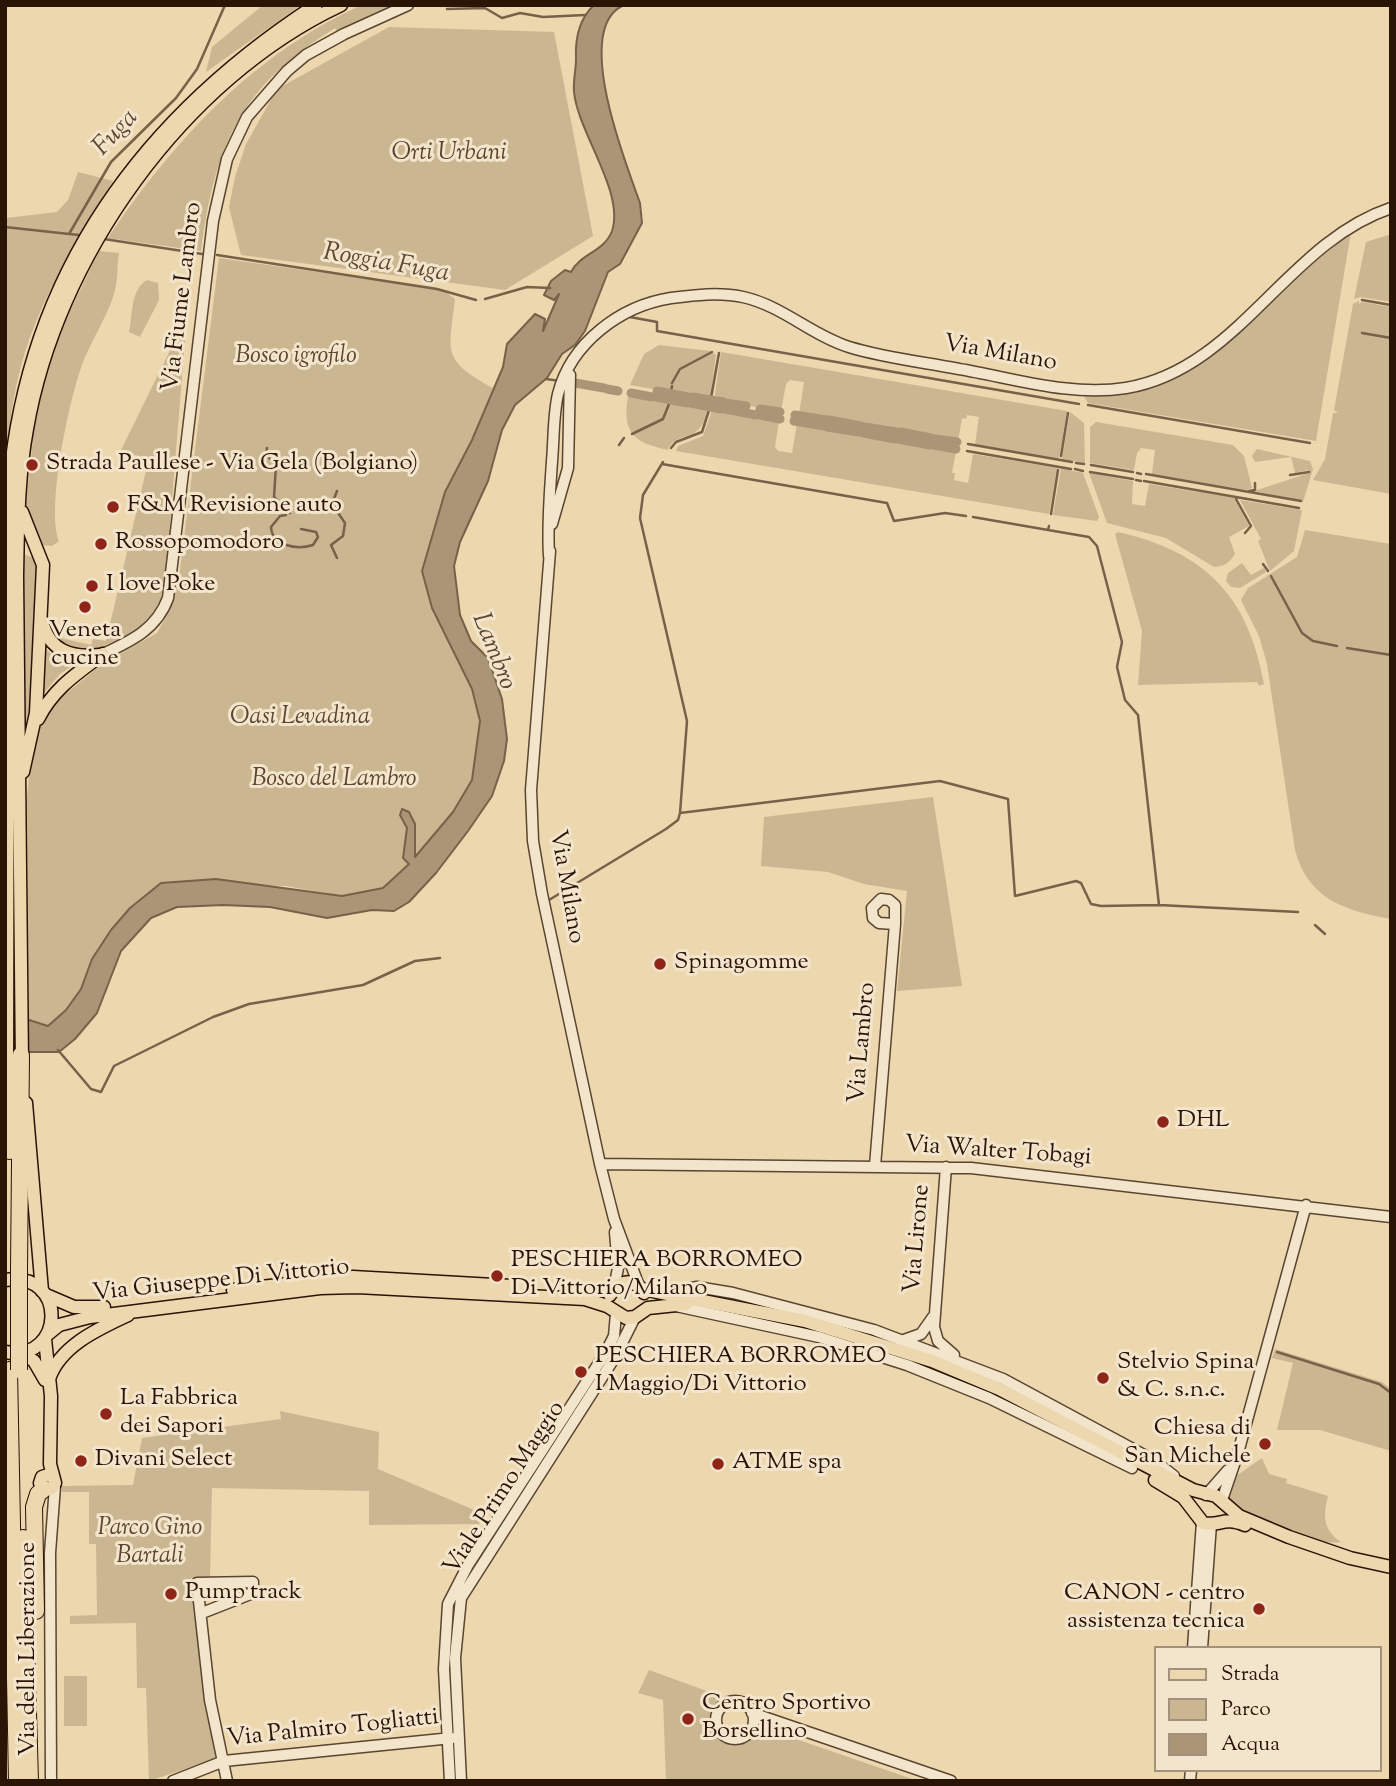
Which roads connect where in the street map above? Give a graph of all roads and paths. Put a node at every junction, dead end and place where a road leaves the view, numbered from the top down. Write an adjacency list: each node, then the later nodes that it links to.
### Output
1 (316, 5): 7 (main road)
2 (341, 5): 6 (main road)
3 (408, 5): 12 (street, Via Fiume Lambro)
4 (1391, 208): 5 (street, Via Milano)
5 (575, 358): 9 (street, Via Milano); 9 (street, Via Milano)
6 (19, 502): 7 (main road); 8 (main road)
7 (10, 549): 8 (main road); 10 (main road); 14 (main road)
8 (39, 554): 11 (main road)
9 (549, 556): 20 (street, Via Milano)
10 (6, 597): 16 (main road)
11 (40, 607): 12 (main road); 13 (main road)
12 (103, 654): 13 (main road)
13 (34, 726): 14 (main road)
14 (18, 789): 16 (main road)
15 (895, 924): 21 (street, Via Lambro)
16 (15, 1023): 17 (main road)
17 (15, 1055): 18 (main road); 26 (highway); 29 (main road, Via della Liberazione)
18 (9, 1080): 19 (main road); 26 (highway)
19 (5, 1098)
20 (600, 1164): 21 (street, Via Walter Tobagi); 25 (street, Via Milano)
21 (875, 1166): 22 (street, Via Walter Tobagi)
22 (946, 1167): 23 (street, Via Walter Tobagi); 36 (street, Via Lirone)
23 (1306, 1205): 24 (street, Via Walter Tobagi); 45 (street)
24 (1391, 1217)
25 (614, 1219): 27 (street, Via Milano); 28 (street, Via Milano)
26 (12, 1273): 29 (main road, Via Giuseppe Di Vittorio); 42 (highway)
27 (640, 1288): 28 (main road, Via Giuseppe Di Vittorio); 30 (main road, Via Giuseppe Di Vittorio); 35 (main road)
28 (613, 1289): 29 (main road, Via Giuseppe Di Vittorio); 34 (main road)
29 (44, 1293): 37 (main road, Via della Liberazione)
30 (661, 1294): 31 (main road, Via Giuseppe Di Vittorio); 38 (street, Via Giuseppe Di Vittorio)
31 (718, 1303): 32 (main road, Via Giuseppe Di Vittorio); 44 (main road, Via Giuseppe Di Vittorio)
32 (670, 1304): 35 (main road, Via Giuseppe Di Vittorio); 46 (street, Via Giuseppe Di Vittorio)
33 (137, 1311): 34 (main road, Via Giuseppe Di Vittorio); 37 (main road, Via Giuseppe Di Vittorio); 43 (main road)
34 (614, 1312): 35 (main road, Via Giuseppe Di Vittorio); 60 (street, Viale Primo Maggio)
35 (639, 1314): 60 (street, Viale Primo Maggio)
36 (934, 1314): 38 (street, Via Lirone); 41 (street, Via Lirone)
37 (46, 1337): 40 (main road, Via Giuseppe Di Vittorio); 43 (main road, Via della Liberazione)
38 (902, 1340): 41 (street, Via Giuseppe Di Vittorio)
39 (5, 1352): 40 (main road)
40 (21, 1353): 43 (main road)
41 (974, 1367): 47 (street, Via Giuseppe Di Vittorio)
42 (14, 1370): 58 (highway); 61 (highway)
43 (50, 1385): 48 (main road, Via della Liberazione)
44 (1085, 1436): 46 (main road, Via Giuseppe Di Vittorio); 47 (main road, Via Giuseppe Di Vittorio)
45 (1236, 1460): 49 (street); 50 (street)
46 (1132, 1468): 51 (main road, Via Giuseppe Di Vittorio)
47 (1181, 1483): 49 (main road, Via Giuseppe Di Vittorio)
48 (48, 1484): 61 (highway); 65 (street, Via della Liberazione)
49 (1206, 1495): 50 (main road, Via Giuseppe Di Vittorio); 51 (main road)
50 (1223, 1503): 51 (main road); 52 (main road, Via Giuseppe Di Vittorio)
51 (1207, 1520): 53 (main road); 55 (street); 56 (street)
52 (1391, 1567)
53 (1391, 1574)
54 (202, 1613): 54 (street); 62 (street)
55 (1193, 1646)
56 (1202, 1646)
57 (5, 1648): 58 (highway)
58 (15, 1704): 63 (highway)
59 (752, 1713): 70 (street)
60 (453, 1738): 62 (street, Via Palmiro Togliatti); 68 (street, Viale Primo Maggio); 69 (street, Viale Primo Maggio)
61 (30, 1743): 64 (highway)
62 (224, 1761): 66 (street, Via Palmiro Togliatti); 67 (street)
63 (17, 1781)
64 (30, 1781)
65 (51, 1781)
66 (173, 1781)
67 (227, 1781)
68 (450, 1781)
69 (461, 1781)
70 (951, 1781)

